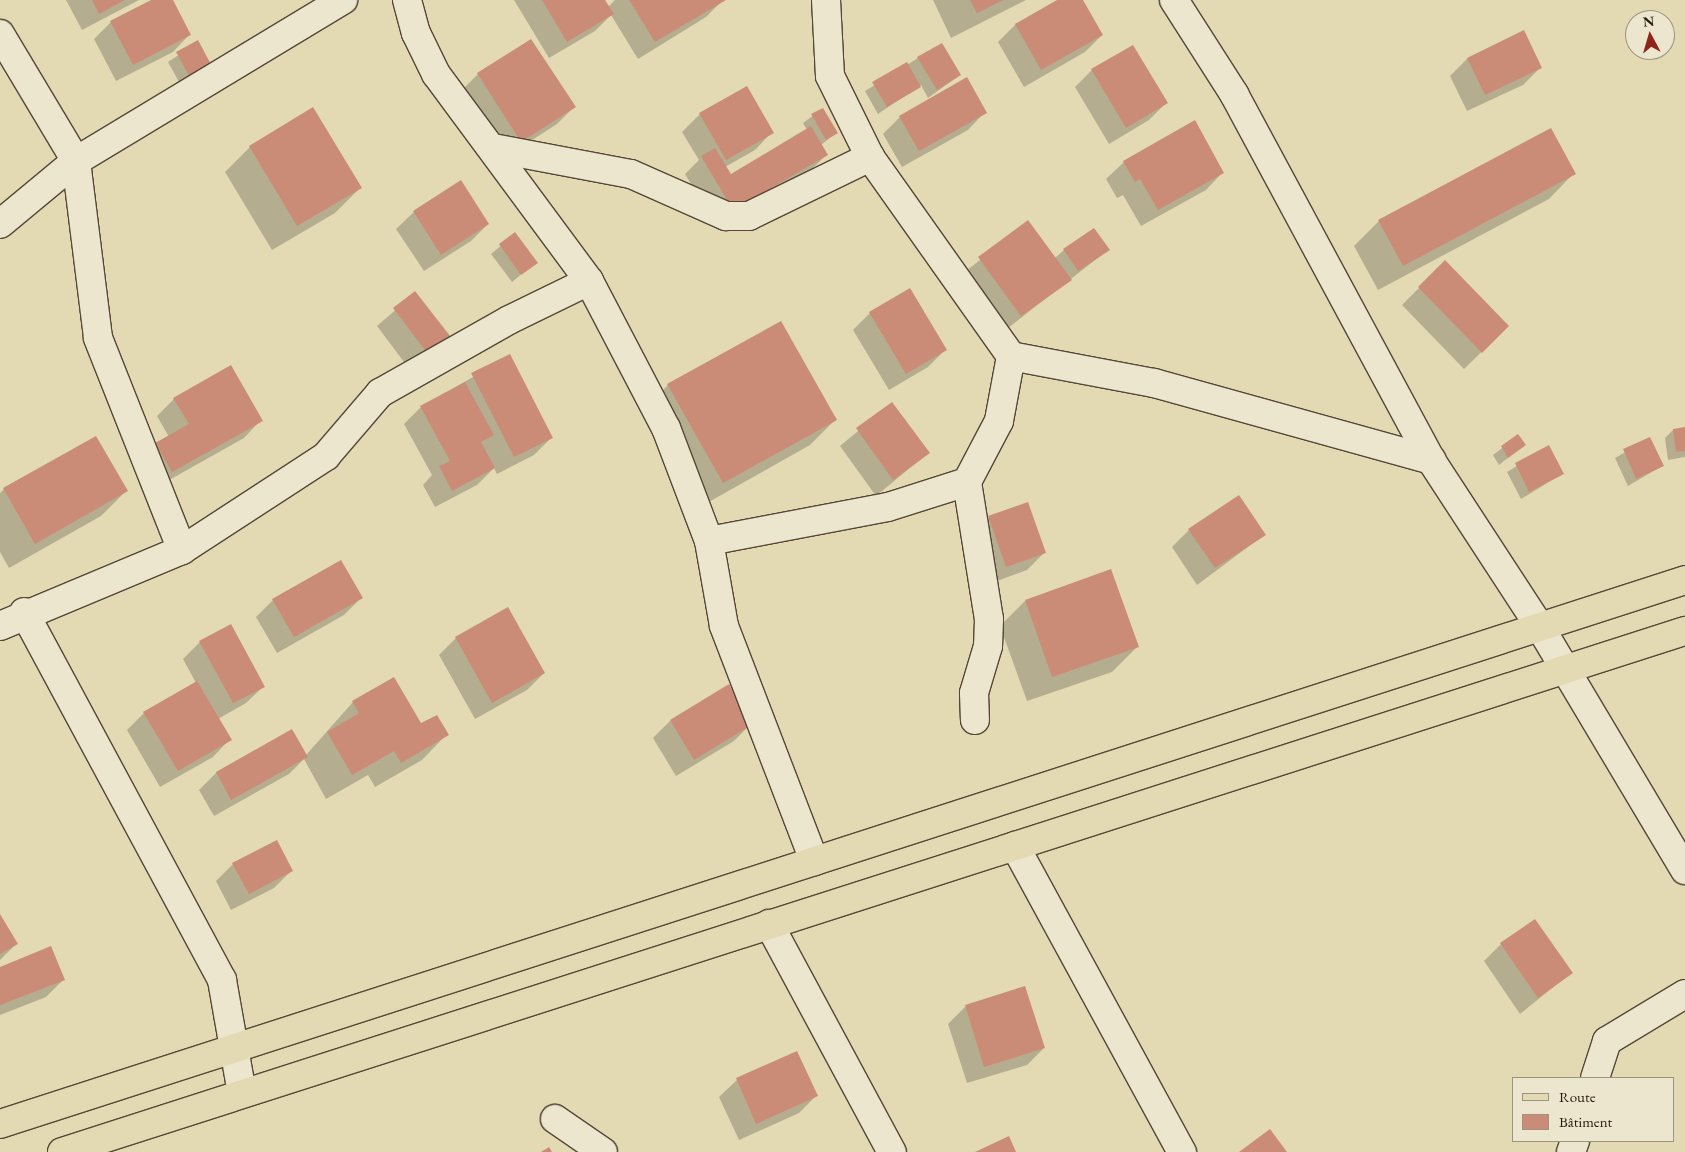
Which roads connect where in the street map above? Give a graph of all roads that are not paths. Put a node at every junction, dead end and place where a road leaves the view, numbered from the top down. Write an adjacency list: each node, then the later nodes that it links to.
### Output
1 (343, 0): 8 (street)
2 (407, 0): 6 (street)
3 (826, 0): 7 (street)
4 (1174, 0): 12 (street)
5 (0, 34): 8 (street)
6 (492, 148): 7 (street); 10 (street)
7 (870, 157): 11 (street)
8 (76, 161): 9 (street); 15 (street)
9 (0, 224)
10 (589, 281): 14 (street); 15 (street)
11 (1011, 356): 12 (street); 13 (street)
12 (1431, 460): 19 (street)
13 (967, 482): 14 (street); 22 (street)
14 (709, 541): 24 (street)
15 (182, 550): 17 (street)
16 (1685, 580): 19 (main road)
17 (24, 612): 18 (street); 28 (street)
18 (0, 626)
19 (1540, 627): 21 (street); 24 (main road)
20 (1685, 631): 21 (main road)
21 (1566, 669): 23 (main road); 25 (street)
22 (975, 720)
23 (1015, 846): 26 (main road); 36 (street)
24 (814, 861): 28 (main road)
25 (1685, 870)
26 (770, 924): 30 (main road); 35 (street)
27 (1685, 994): 29 (street)
28 (237, 1045): 30 (street); 32 (main road)
29 (1595, 1077)
30 (242, 1093): 33 (main road)
31 (554, 1119): 34 (street)
32 (0, 1124)
33 (62, 1152)
34 (603, 1152)
35 (892, 1152)
36 (1182, 1152)

